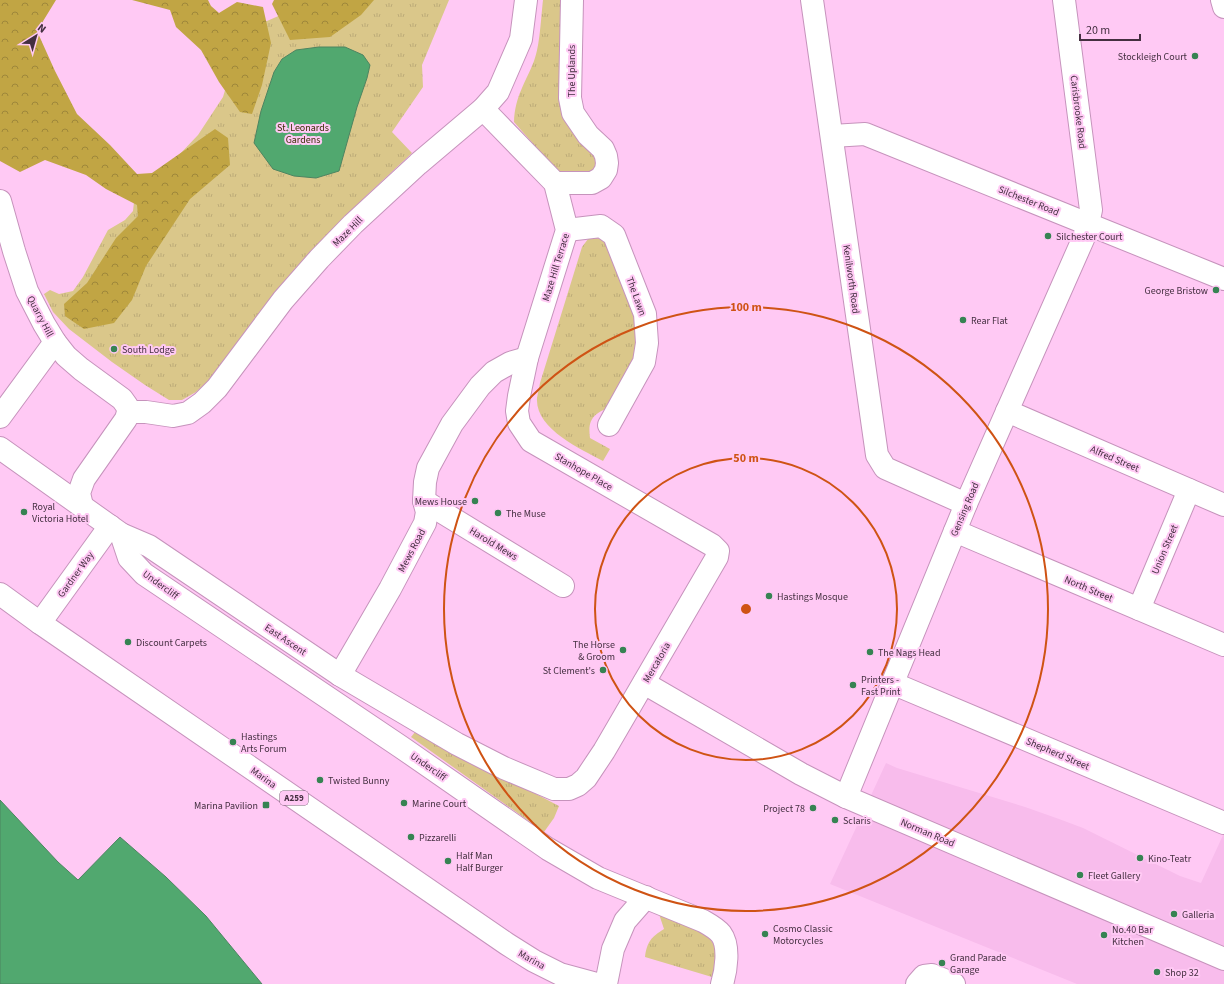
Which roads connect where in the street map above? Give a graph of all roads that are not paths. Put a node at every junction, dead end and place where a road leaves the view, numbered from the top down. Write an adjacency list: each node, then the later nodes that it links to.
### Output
1 (526, 0): 7 (main road, Maze Hill)
2 (572, 0): 9 (main road, The Uplands)
3 (812, 0): 8 (main road, Kenilworth Road)
4 (1064, 0): 11 (main road, Carisbrooke Road)
5 (1222, 0): 6 (main road)
6 (1224, 7)
7 (483, 109): 9 (main road, Maze Hill Terrace); 17 (main road, Maze Hill)
8 (832, 136): 11 (main road, Silchester Road); 23 (main road, Kenilworth Road)
9 (555, 183): 12 (main road, Maze Hill Terrace)
10 (1, 211): 14 (main road, Quarry Hill)
11 (1088, 224): 13 (main road, Silchester Road); 16 (main road, Gensing Road)
12 (567, 230): 15 (main road, Maze Hill Terrace); 19 (main road, The Lawn)
13 (1224, 279)
14 (56, 342): 17 (main road); 18 (main road, Quarry Hill)
15 (527, 358): 22 (main road, Mews Road); 28 (main road, Stanhope Place)
16 (1007, 411): 21 (main road, Alfred Street); 23 (main road, Gensing Road)
17 (128, 412): 25 (main road)
18 (0, 417)
19 (609, 425)
20 (0, 448): 25 (main road, East Ascent)
21 (1189, 490): 24 (main road, Alfred Street); 31 (main road, Union Street)
22 (424, 501): 29 (main road, Harold Mews); 34 (main road, Mews Road)
23 (966, 504): 27 (main road, Gensing Road)
24 (1224, 505)
25 (82, 506): 26 (main road, East Ascent)
26 (115, 530): 32 (main road, Gardner Way); 34 (main road, East Ascent); 40 (main road, Undercliff)
27 (955, 531): 31 (main road, North Street); 36 (main road, Gensing Road)
28 (712, 545): 35 (main road, Mercatoria)
29 (563, 586)
30 (0, 594): 32 (main road, Marina / A259)
31 (1139, 609): 33 (main road, North Street)
32 (40, 623): 42 (main road, Marina / A259)
33 (1224, 645)
34 (340, 675): 37 (main road, East Ascent)
35 (644, 683): 37 (main road, Mercatoria); 38 (main road, Norman Road)
36 (892, 683): 38 (main road, Gensing Road); 39 (main road, Shepherd Street)
37 (586, 778)
38 (846, 797): 41 (main road, Norman Road)
39 (1224, 823)
40 (646, 897): 43 (main road); 44 (main road, Undercliff)
41 (1224, 959)
42 (597, 984)
43 (606, 984)
44 (722, 984)
45 (917, 984): 46 (main road)
46 (954, 984)

